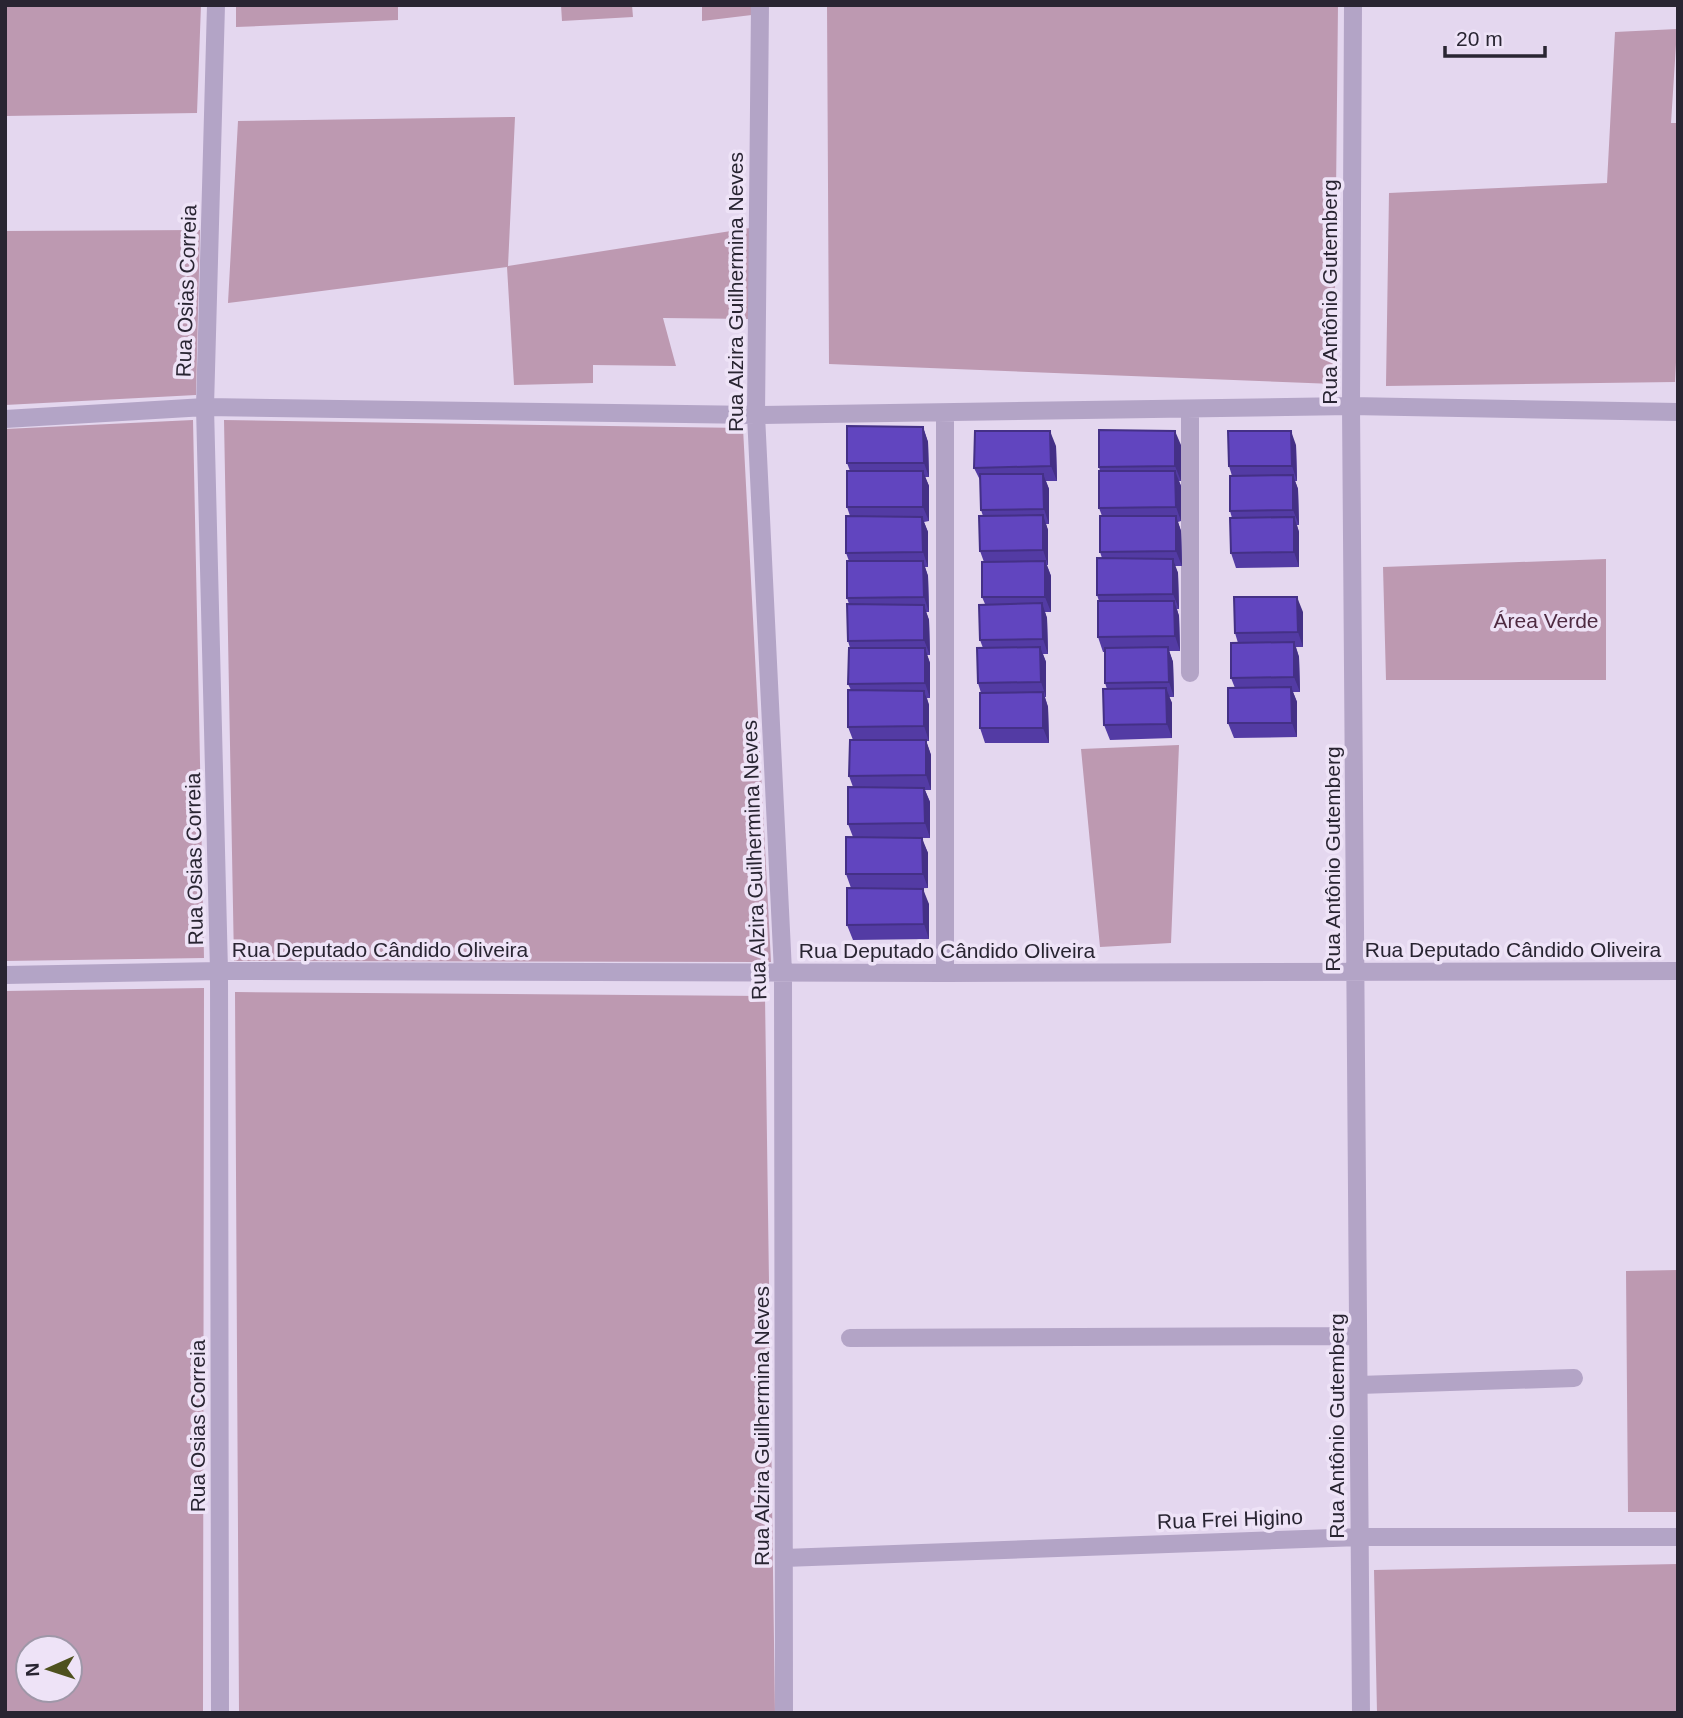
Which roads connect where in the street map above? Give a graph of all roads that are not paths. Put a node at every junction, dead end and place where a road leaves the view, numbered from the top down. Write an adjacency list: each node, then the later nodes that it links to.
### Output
1 (216, 5): 5 (street, Rua Osias Correia)
2 (760, 5): 9 (street, Rua Alzira Guilhermina Neves)
3 (1353, 5): 4 (street, Rua Antônio Gutemberg)
4 (1351, 406): 6 (street); 7 (street); 15 (street, Rua Antônio Gutemberg)
5 (205, 407): 9 (street); 10 (street); 12 (street, Rua Osias Correia)
6 (1190, 409): 8 (street); 11 (street)
7 (1678, 412)
8 (945, 413): 9 (street); 16 (street)
9 (756, 415): 14 (street, Rua Alzira Guilhermina Neves)
10 (5, 419)
11 (1190, 673)
12 (219, 971): 14 (street, Rua Deputado Cândido Oliveira); 17 (street, Rua Deputado Cândido Oliveira); 25 (street, Rua Osias Correia)
13 (1678, 971): 15 (street, Rua Deputado Cândido Oliveira)
14 (783, 972): 16 (street, Rua Deputado Cândido Oliveira); 24 (street, Rua Alzira Guilhermina Neves)
15 (1356, 972): 16 (street, Rua Deputado Cândido Oliveira); 18 (street, Rua Antônio Gutemberg)
16 (945, 973)
17 (5, 975)
18 (1358, 1336): 19 (street); 21 (street, Rua Antônio Gutemberg)
19 (850, 1338)
20 (1574, 1378): 21 (street)
21 (1359, 1385): 22 (street, Rua Antônio Gutemberg)
22 (1360, 1537): 23 (street, Rua Frei Higino); 24 (street, Rua Frei Higino); 27 (street, Rua Antônio Gutemberg)
23 (1678, 1537)
24 (784, 1558): 26 (street, Rua Alzira Guilhermina Neves)
25 (219, 1713)
26 (784, 1713)
27 (1361, 1713)

